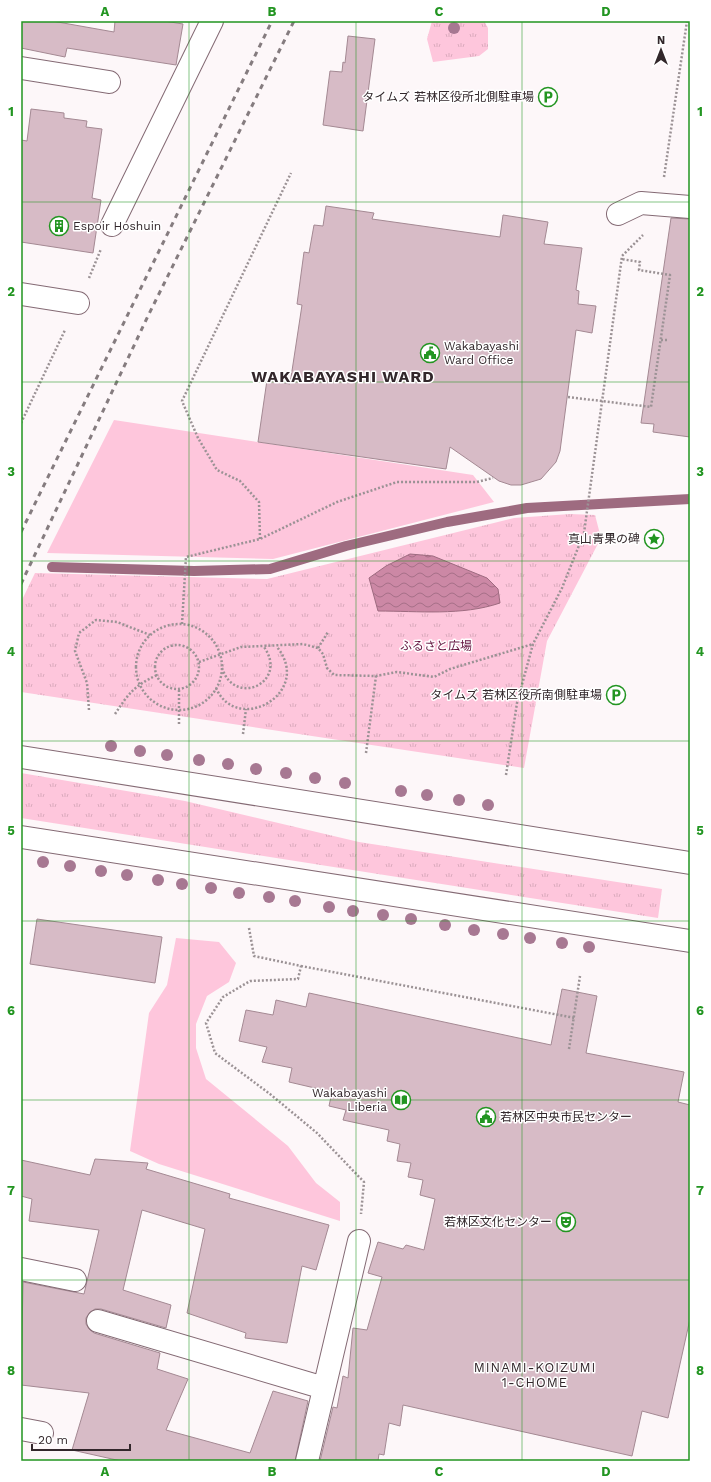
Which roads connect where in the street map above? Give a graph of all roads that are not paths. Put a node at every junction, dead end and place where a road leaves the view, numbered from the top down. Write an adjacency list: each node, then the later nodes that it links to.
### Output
1 (212, 21): 6 (street)
2 (21, 68): 3 (street)
3 (109, 82)
4 (690, 207): 5 (street)
5 (618, 214)
6 (112, 225)
7 (21, 294): 8 (street)
8 (78, 303)
9 (21, 757): 11 (street)
10 (21, 837): 12 (street)
11 (690, 863)
12 (690, 941)
13 (359, 1241): 17 (street)
14 (21, 1270): 15 (street)
15 (76, 1280)
16 (98, 1321): 17 (street)
17 (324, 1388): 18 (street)
18 (307, 1461)

